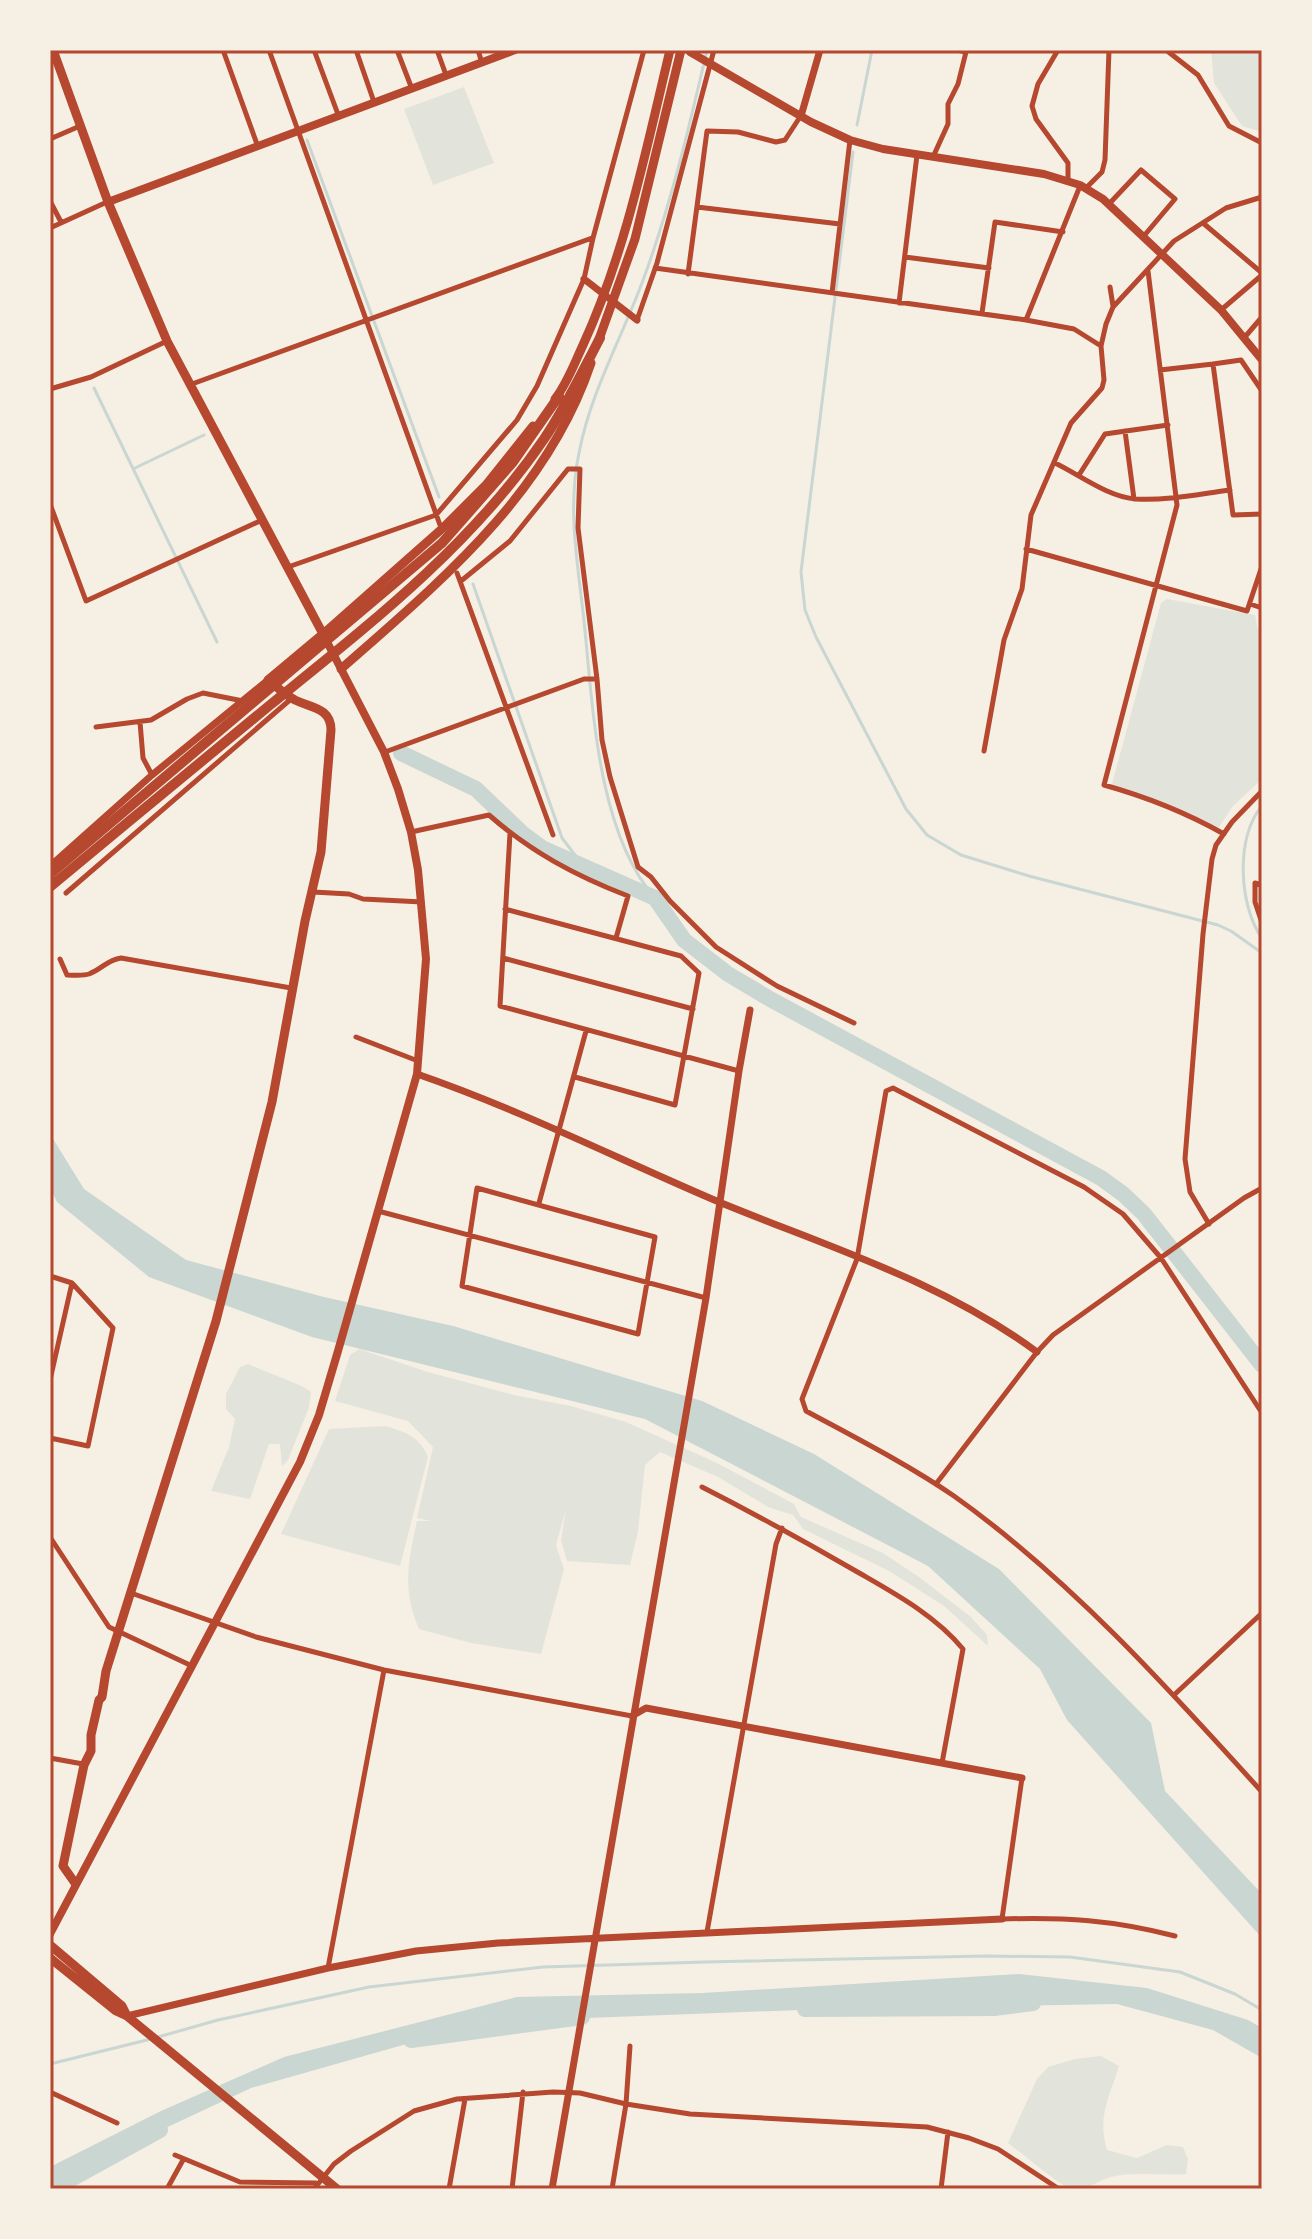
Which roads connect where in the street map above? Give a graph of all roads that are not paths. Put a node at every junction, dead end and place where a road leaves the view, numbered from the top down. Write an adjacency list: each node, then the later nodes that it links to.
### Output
1 (53, 50): 26 (main road)
2 (223, 50): 31 (street)
3 (269, 50): 27 (street)
4 (314, 50): 25 (street)
5 (356, 50): 23 (street)
6 (397, 50): 22 (street)
7 (437, 50): 21 (street)
8 (478, 50): 19 (street)
9 (515, 50): 19 (main road)
10 (644, 50): 47 (street)
11 (670, 50): 50 (main road)
12 (714, 50): 20 (street)
13 (820, 50): 24 (street)
14 (957, 50): 33 (street)
15 (1058, 50): 34 (street)
16 (1109, 50): 35 (street)
17 (1166, 50): 30 (street)
18 (685, 51): 20 (main road); 50 (main road)
19 (482, 63): 21 (main road)
20 (710, 64): 24 (main road); 51 (street)
21 (447, 77): 22 (main road)
22 (412, 89): 23 (main road)
23 (374, 103): 25 (main road)
24 (801, 116): 29 (main road); 40 (street)
25 (339, 117): 27 (main road)
26 (80, 126): 28 (street); 38 (main road)
27 (298, 131): 31 (main road); 64 (street)
28 (50, 139)
29 (850, 140): 32 (main road); 43 (street)
30 (1262, 143)
31 (258, 147): 38 (main road)
32 (917, 155): 33 (main road); 49 (street)
33 (933, 157): 34 (main road)
34 (1068, 181): 35 (main road)
35 (1083, 187): 39 (main road); 45 (street)
36 (1262, 197): 42 (street)
37 (50, 201): 41 (street)
38 (108, 202): 41 (street); 69 (main road)
39 (1109, 204): 46 (main road); 46 (street)
40 (697, 207): 43 (street); 54 (street)
41 (61, 222): 44 (street)
42 (1203, 223): 48 (street); 55 (street)
43 (840, 224): 58 (street)
44 (50, 228)
45 (1063, 232): 52 (street); 66 (street)
46 (1143, 237): 48 (main road)
47 (593, 238): 56 (street); 64 (street)
48 (1162, 255): 53 (street); 61 (main road)
49 (905, 257): 52 (street); 59 (street)
50 (621, 264): 67 (main road); 77 (main road)
51 (655, 268): 54 (street); 65 (street)
52 (989, 268): 62 (street)
53 (1148, 270): 60 (street); 73 (street)
54 (688, 274): 58 (street)
55 (1262, 274): 61 (street)
56 (584, 279): 65 (street); 87 (street)
57 (1110, 287): 60 (street)
58 (832, 293): 59 (street)
59 (899, 303): 62 (street)
60 (1113, 307): 70 (street)
61 (1221, 310): 68 (main road)
62 (982, 313): 66 (street)
63 (1262, 317): 68 (street)
64 (366, 320): 74 (street); 87 (street)
65 (637, 320)
66 (1026, 320): 70 (street)
67 (600, 338): 99 (main road); 118 (highway)
68 (1243, 339): 71 (main road)
69 (167, 341): 74 (main road); 75 (street)
70 (1101, 346): 80 (street)
71 (1262, 360)
72 (1213, 364): 73 (street); 76 (street); 82 (street)
73 (1160, 370): 78 (street)
74 (189, 384): 88 (main road)
75 (50, 389)
76 (1262, 391)
77 (559, 396): 98 (main road); 116 (highway)
78 (1168, 425): 79 (street); 83 (street)
79 (1125, 431): 81 (street); 84 (street)
80 (1055, 463): 81 (street); 90 (street)
81 (1079, 475): 84 (street)
82 (1230, 490): 83 (street); 86 (street)
83 (1177, 497): 84 (street); 95 (street)
84 (1134, 499)
85 (50, 504): 88 (street)
86 (1262, 514)
87 (436, 515): 89 (street); 92 (street)
88 (263, 519): 92 (main road)
89 (440, 525)
90 (1026, 549): 95 (street); 107 (street)
91 (1262, 566): 96 (street)
92 (288, 567): 98 (main road)
93 (457, 573): 94 (street)
94 (461, 581): 100 (street); 104 (street)
95 (1157, 585): 96 (street); 113 (street)
96 (1250, 604): 97 (street)
97 (1262, 608)
98 (323, 634): 99 (main road); 101 (main road)
99 (341, 669): 108 (main road)
100 (597, 679): 104 (street); 130 (street)
101 (268, 680): 102 (main road); 103 (street)
102 (291, 699): 119 (main road); 120 (street)
103 (243, 701): 105 (street); 109 (street)
104 (507, 709): 108 (street); 114 (street)
105 (140, 722): 106 (street); 109 (street)
106 (96, 727)
107 (984, 751)
108 (384, 752): 111 (main road)
109 (152, 775): 115 (street)
110 (1262, 791): 113 (street)
111 (411, 832): 112 (street); 121 (main road)
112 (510, 833): 122 (street); 124 (street)
113 (1224, 834): 143 (street)
114 (553, 835)
115 (50, 866)
116 (50, 874)
117 (1262, 885): 123 (street)
118 (50, 887)
119 (312, 892): 121 (street); 127 (main road)
120 (66, 893)
121 (422, 902): 134 (main road)
122 (505, 909): 124 (street); 125 (street)
123 (1262, 923)
124 (616, 938): 128 (street)
125 (503, 958): 128 (street); 131 (street)
126 (60, 959): 127 (street)
127 (292, 988): 159 (main road)
128 (693, 1009): 133 (street)
129 (750, 1010): 135 (street)
130 (854, 1023)
131 (586, 1031): 133 (street); 137 (street)
132 (356, 1037): 134 (street)
133 (684, 1057): 135 (street); 137 (street)
134 (419, 1062): 136 (main road)
135 (739, 1071): 140 (street)
136 (417, 1074): 138 (street); 142 (main road)
137 (575, 1077): 138 (street)
138 (561, 1131): 140 (street); 141 (street)
139 (1262, 1188): 143 (street)
140 (719, 1202): 145 (street); 150 (street)
141 (539, 1203): 144 (street); 148 (street)
142 (377, 1211): 144 (street); 161 (main road)
143 (1209, 1224): 146 (street)
144 (468, 1236): 148 (street); 148 (street)
145 (857, 1256): 146 (street); 151 (street); 155 (street)
146 (1161, 1258): 151 (street); 153 (street)
147 (50, 1276): 149 (street)
148 (647, 1282): 150 (street)
149 (72, 1283): 152 (street); 154 (street)
150 (706, 1298): 166 (street)
151 (1037, 1352): 155 (street)
152 (50, 1380)
153 (1262, 1413)
154 (50, 1438)
155 (936, 1484): 165 (street)
156 (702, 1487): 157 (street)
157 (782, 1528): 167 (street); 169 (street)
158 (50, 1537): 162 (street)
159 (130, 1592): 161 (street); 162 (main road)
160 (1262, 1613): 165 (street)
161 (215, 1621): 163 (main road); 164 (street)
162 (117, 1632): 163 (street); 170 (main road)
163 (192, 1666): 173 (main road)
164 (384, 1670): 166 (street); 180 (street)
165 (1174, 1695): 172 (street)
166 (632, 1716): 167 (street); 196 (street)
167 (744, 1728): 169 (street); 175 (street)
168 (50, 1758): 170 (street)
169 (942, 1763): 171 (street)
170 (84, 1765): 173 (main road)
171 (1022, 1778): 174 (street)
172 (1262, 1792)
173 (75, 1883): 176 (main road)
174 (1002, 1919): 175 (street); 177 (street)
175 (707, 1932): 180 (street)
176 (50, 1934)
177 (1175, 1936)
178 (50, 1945): 181 (main road)
179 (50, 1958): 181 (main road)
180 (328, 1968): 181 (street)
181 (127, 2016): 191 (main road)
182 (630, 2046): 186 (street)
183 (50, 2092): 187 (street)
184 (523, 2092): 185 (street); 186 (street); 195 (street)
185 (465, 2099): 191 (street); 194 (street)
186 (626, 2104): 188 (street); 197 (street)
187 (117, 2123)
188 (948, 2132): 198 (street); 199 (street)
189 (175, 2155): 190 (street)
190 (183, 2160): 191 (street); 192 (street)
191 (318, 2183): 193 (main road)
192 (167, 2189)
193 (337, 2189)
194 (449, 2189)
195 (512, 2189)
196 (552, 2189)
197 (612, 2189)
198 (941, 2189)
199 (1059, 2189)

